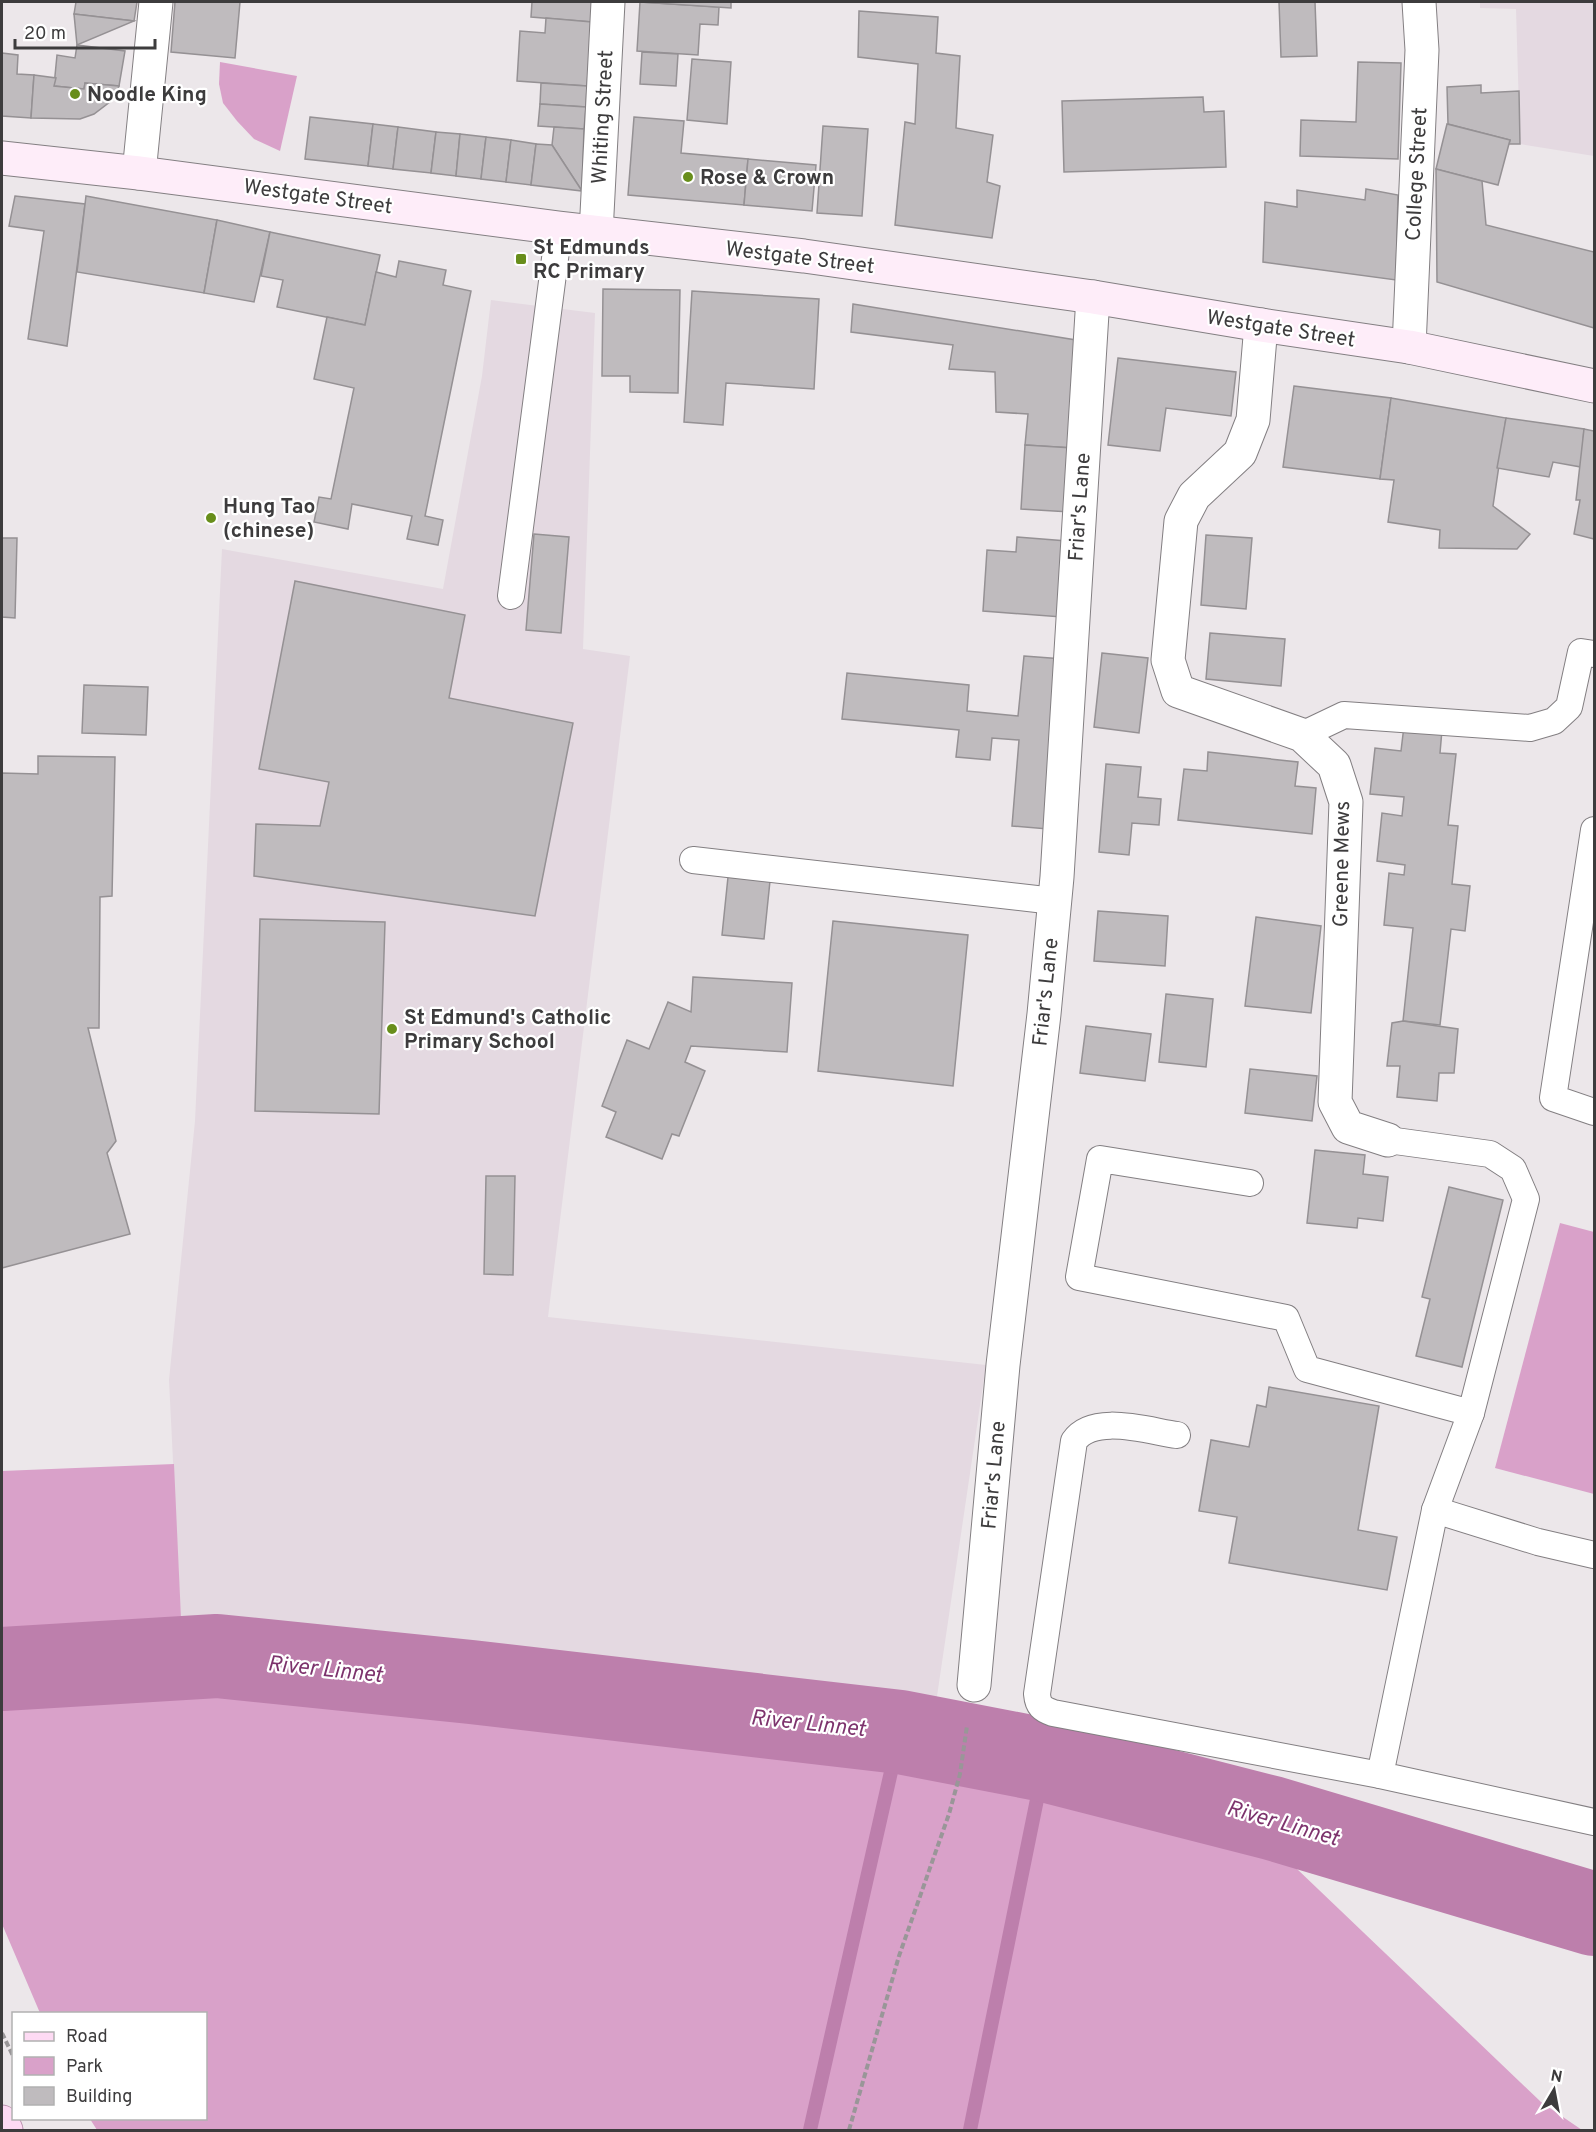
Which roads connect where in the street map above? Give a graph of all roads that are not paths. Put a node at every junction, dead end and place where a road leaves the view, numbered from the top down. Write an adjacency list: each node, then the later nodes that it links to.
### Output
1 (156, 2): 5 (street)
2 (608, 2): 7 (street, Whiting Street)
3 (1419, 2): 10 (street, College Street)
4 (2, 158): 5 (street, Westgate Street)
5 (139, 173): 6 (street, Westgate Street)
6 (559, 228): 7 (street, Westgate Street); 12 (lane)
7 (596, 233): 8 (street, Westgate Street)
8 (1093, 297): 9 (street, Westgate Street); 17 (street, Friar's Lane)
9 (1261, 325): 10 (street, Westgate Street); 14 (street, Greene Mews)
10 (1409, 347): 11 (street, Westgate Street)
11 (1594, 386)
12 (511, 596)
13 (1594, 654): 14 (lane)
14 (1302, 735): 19 (street, Greene Mews)
15 (1594, 830): 18 (lane)
16 (693, 860): 17 (lane)
17 (1054, 901): 25 (street, Friar's Lane)
18 (1594, 1112)
19 (1388, 1140): 21 (lane)
20 (1250, 1183): 21 (lane)
21 (1471, 1413): 23 (lane)
22 (1178, 1435): 26 (lane)
23 (1435, 1510): 24 (lane); 26 (lane)
24 (1594, 1555)
25 (974, 1685)
26 (1380, 1775): 27 (lane)
27 (1594, 1822)
28 (2, 2122): 29 (main road)
29 (6, 2130)

